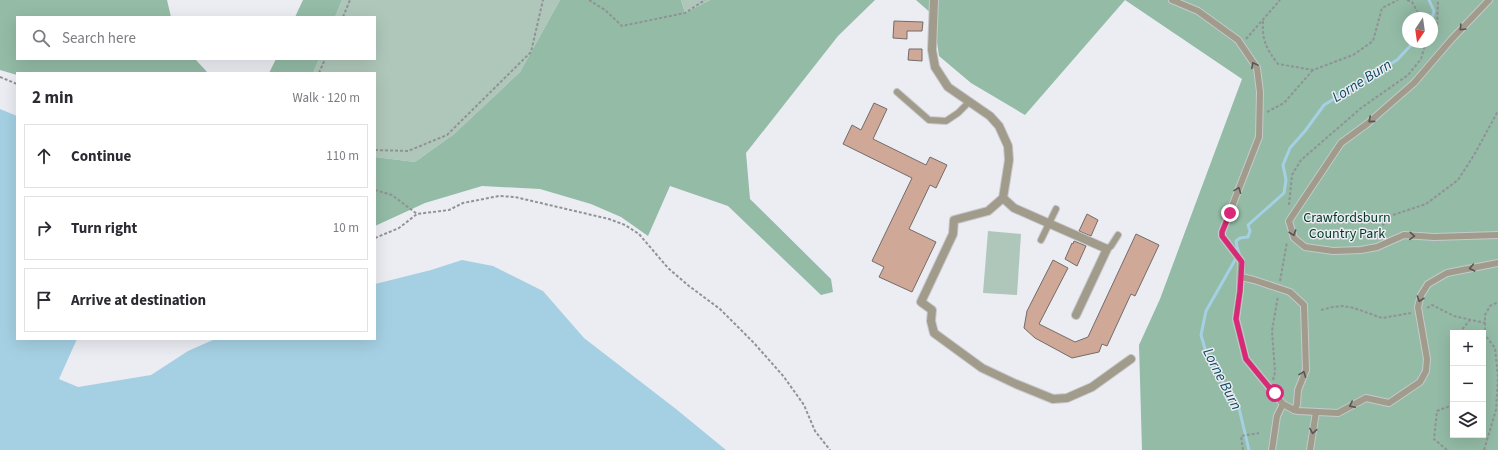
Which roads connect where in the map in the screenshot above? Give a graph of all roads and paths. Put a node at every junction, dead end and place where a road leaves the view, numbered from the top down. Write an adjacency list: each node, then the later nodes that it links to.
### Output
1 (350, 0): 14 (path)
2 (543, 0): 27 (path)
3 (589, 0): 4 (path)
4 (705, 0)
5 (934, 0): 24 (street)
6 (1172, 0): 16 (lane)
7 (1280, 0): 15 (path)
8 (1398, 0): 19 (path)
9 (1407, 0): 12 (path)
10 (1438, 0): 13 (path)
11 (1489, 0): 39 (lane, one-way to 39)
12 (1418, 12)
13 (1437, 12)
14 (343, 16)
15 (1263, 22): 16 (path); 19 (path)
16 (1242, 45): 26 (lane, one-way to 16)
17 (1424, 48): 30 (path)
18 (325, 60): 20 (path)
19 (1313, 70): 26 (path)
20 (319, 72)
21 (0, 77): 22 (path)
22 (16, 84)
23 (897, 92): 24 (lane)
24 (969, 102): 29 (street)
25 (1498, 111): 39 (path)
26 (1259, 115): 42 (lane, one-way to 26)
27 (376, 150)
28 (376, 190): 32 (path)
29 (1003, 198): 33 (street); 51 (street)
30 (1289, 208)
31 (1056, 209): 33 (lane)
32 (417, 214): 37 (path); 58 (path)
33 (1049, 223): 38 (lane); 40 (street)
34 (1118, 235): 40 (lane)
35 (1498, 235): 39 (lane, one-way to 35)
36 (1287, 236): 43 (path)
37 (376, 238)
38 (1041, 240)
39 (1377, 247)
40 (1107, 249): 47 (street)
41 (1498, 263): 46 (lane, one-way to 46)
42 (1241, 277): 43 (lane); 52 (lane)
43 (1279, 288): 52 (path); 55 (lane, one-way to 43)
44 (1498, 302): 49 (path)
45 (1321, 310): 46 (path)
46 (1418, 311): 48 (path); 56 (lane, one-way to 56)
47 (1076, 315)
48 (1470, 320): 49 (path); 50 (path)
49 (1485, 324): 63 (path)
50 (1462, 330)
51 (1131, 358)
52 (1269, 387): 53 (lane)
53 (1283, 404): 55 (lane); 60 (lane)
54 (1450, 406): 62 (path)
55 (1294, 410): 56 (lane)
56 (1316, 412): 61 (lane, one-way to 61)
57 (1259, 433): 59 (path)
58 (830, 450)
59 (1243, 450)
60 (1272, 450)
61 (1310, 450)
62 (1447, 450)
63 (1484, 450)

